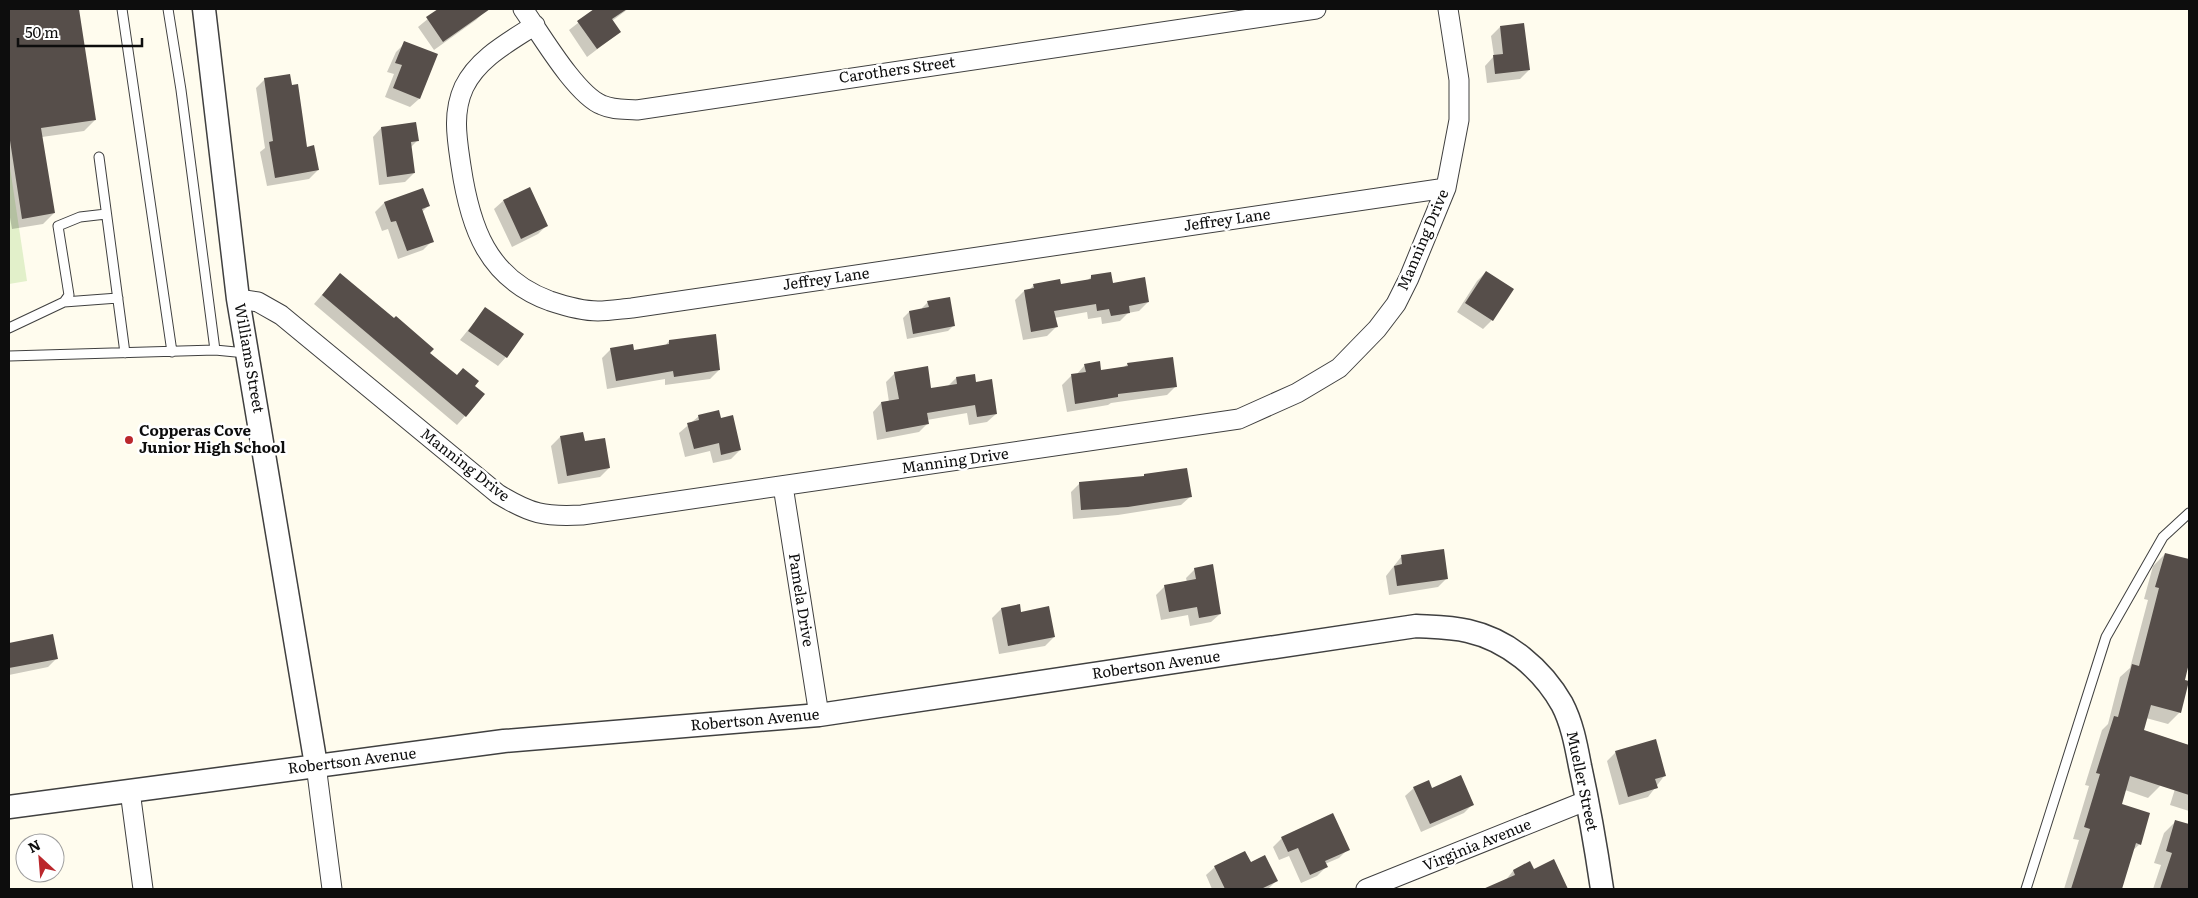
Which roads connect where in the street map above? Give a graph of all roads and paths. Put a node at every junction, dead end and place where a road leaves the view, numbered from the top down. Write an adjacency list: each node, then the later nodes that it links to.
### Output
1 (122, 9): 16 (lane)
2 (168, 9): 15 (lane)
3 (204, 9): 12 (street, Williams Street)
4 (523, 9): 7 (street, Carothers Street)
5 (1316, 9): 7 (street, Carothers Street)
6 (1448, 9): 9 (street, Manning Drive)
7 (535, 25): 9 (street, Jeffrey Lane)
8 (99, 157): 10 (lane)
9 (1446, 188): 20 (street, Manning Drive)
10 (106, 214): 11 (lane); 13 (lane)
11 (118, 298): 13 (lane); 17 (lane)
12 (238, 298): 18 (street, Williams Street); 20 (street, Manning Drive)
13 (64, 302): 14 (lane)
14 (9, 328)
15 (215, 350): 16 (lane); 18 (lane)
16 (172, 352): 17 (lane)
17 (125, 353): 19 (lane)
18 (249, 354): 24 (street, Williams Street)
19 (9, 356)
20 (784, 486): 23 (street, Pamela Drive)
21 (2189, 513): 32 (lane)
22 (1498, 642): 23 (street, Robertson Avenue); 26 (street, Mueller Street)
23 (819, 715): 24 (street, Robertson Avenue)
24 (316, 765): 25 (street, Robertson Avenue); 29 (street)
25 (130, 791): 27 (street, Robertson Avenue); 28 (street)
26 (1588, 800): 30 (street, Virginia Avenue); 31 (street, Mueller Street)
27 (9, 807)
28 (143, 889)
29 (332, 889)
30 (1366, 889)
31 (1602, 889)
32 (2026, 889)

